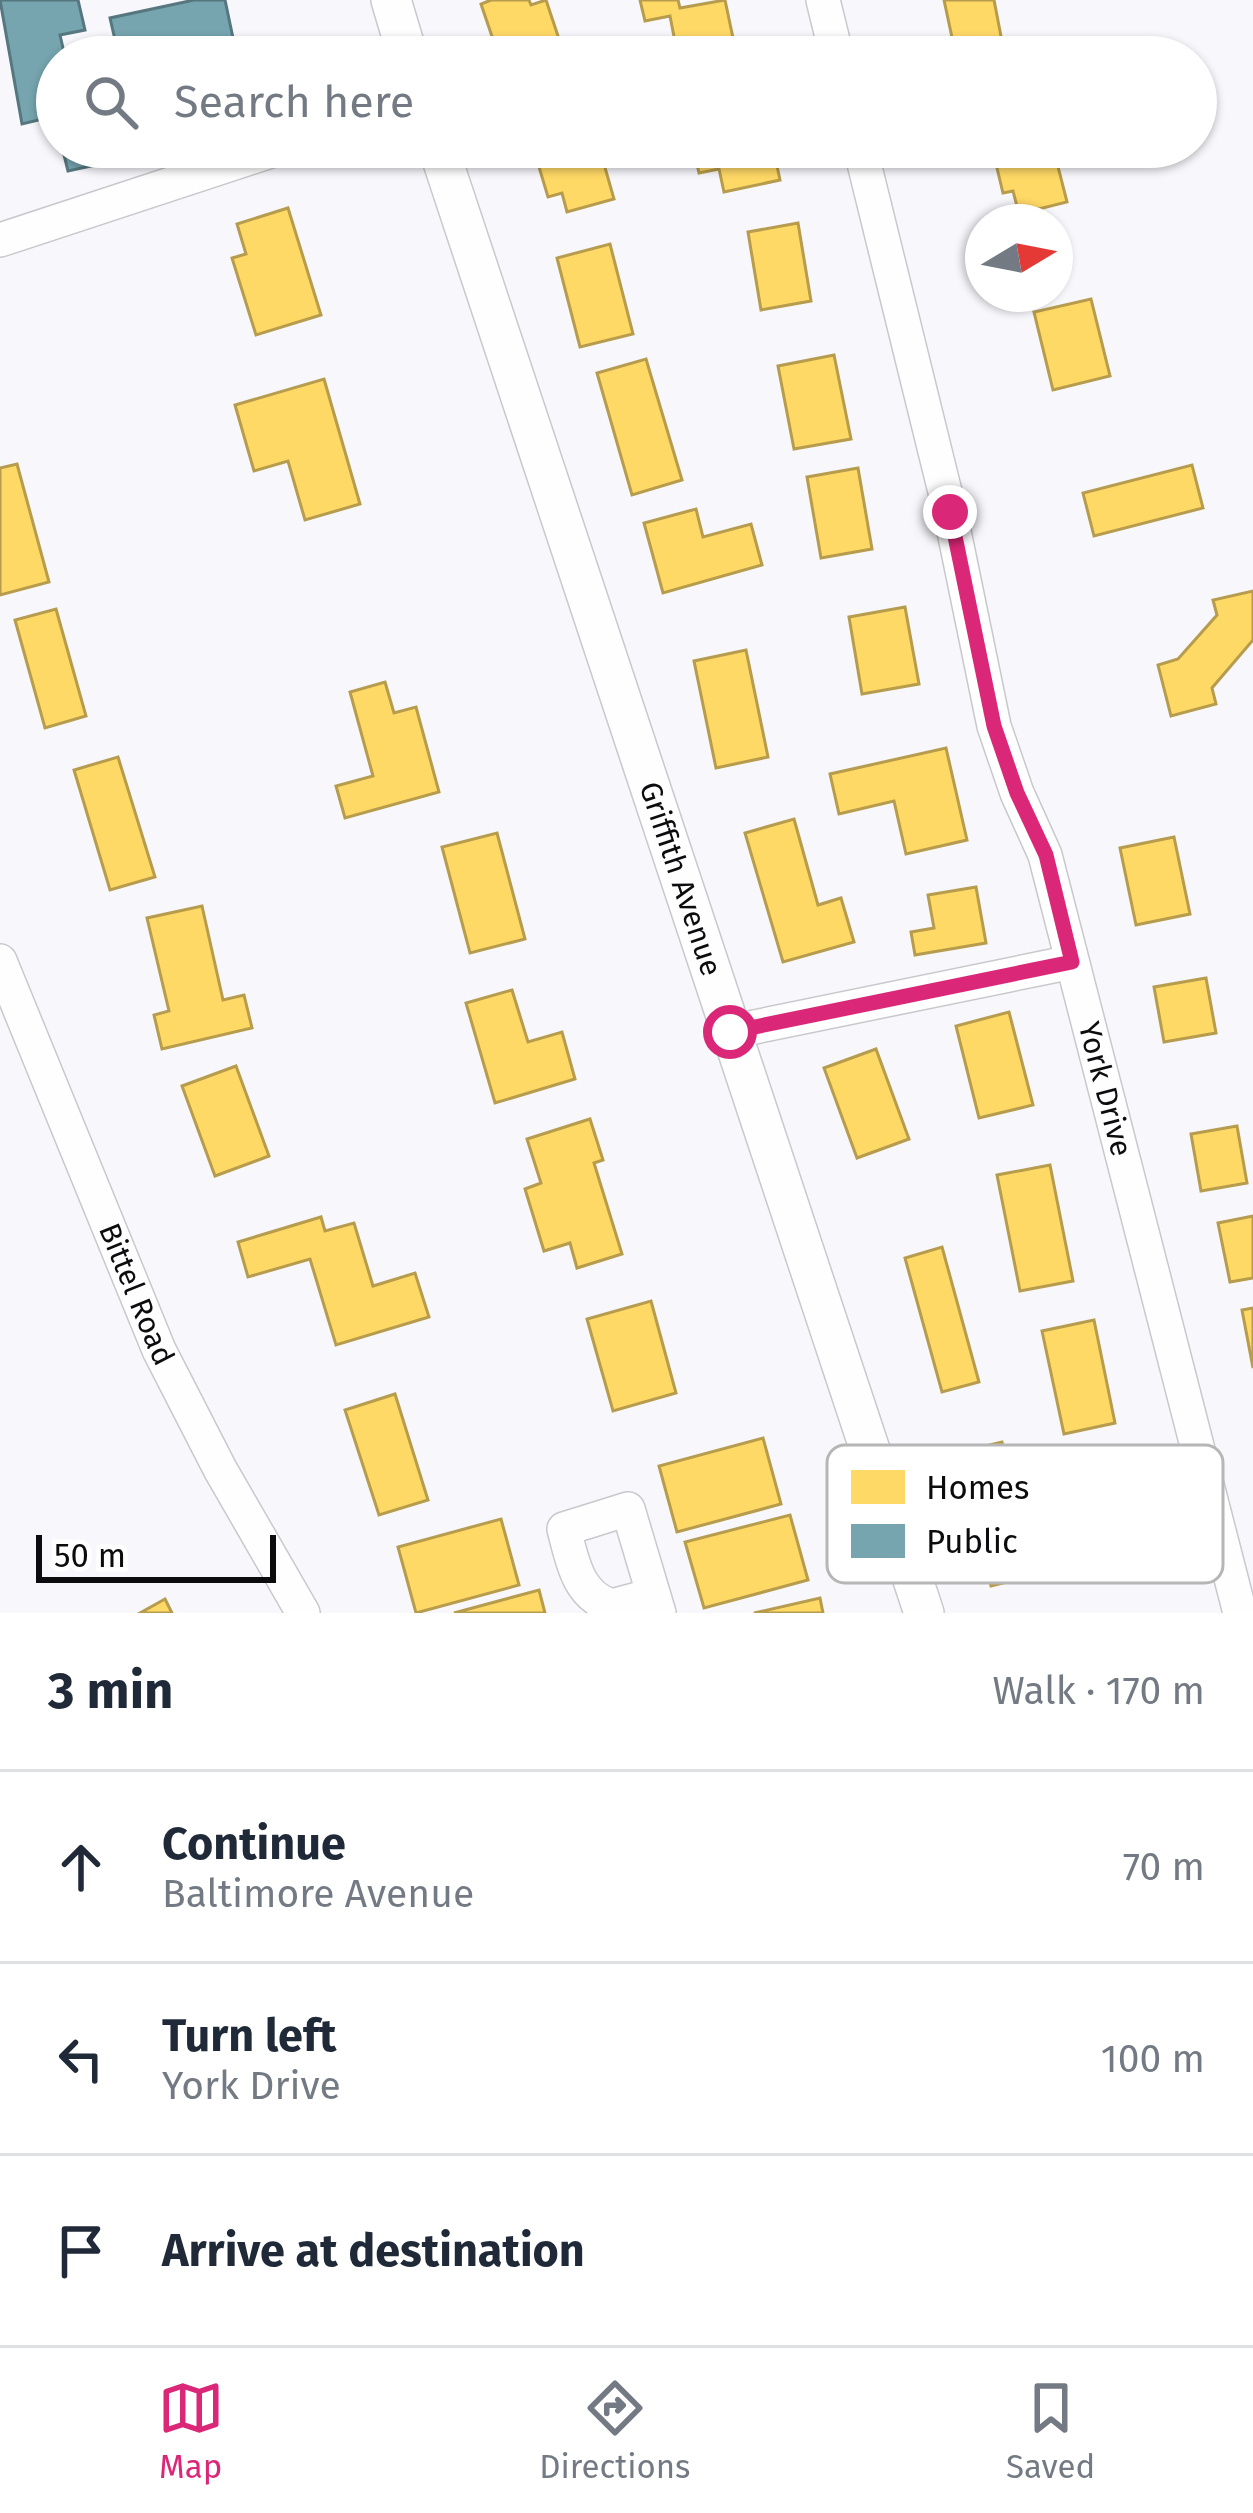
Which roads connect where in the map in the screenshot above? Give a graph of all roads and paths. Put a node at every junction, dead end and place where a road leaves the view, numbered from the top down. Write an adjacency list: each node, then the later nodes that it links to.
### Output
1 (391, 0): 3 (street)
2 (823, 0): 4 (street)
3 (402, 36)
4 (832, 36)
5 (219, 168): 8 (street)
6 (445, 168): 11 (street, Griffith Avenue)
7 (865, 168): 10 (street, York Drive)
8 (0, 240)
9 (0, 961): 16 (street, Bittel Road)
10 (1072, 962): 11 (street); 13 (street, York Drive)
11 (730, 1032): 12 (street, Griffith Avenue)
12 (868, 1445)
13 (1197, 1445)
14 (1223, 1547): 18 (street, York Drive)
15 (914, 1583): 17 (street, Griffith Avenue)
16 (303, 1613)
17 (924, 1613)
18 (1240, 1613)

